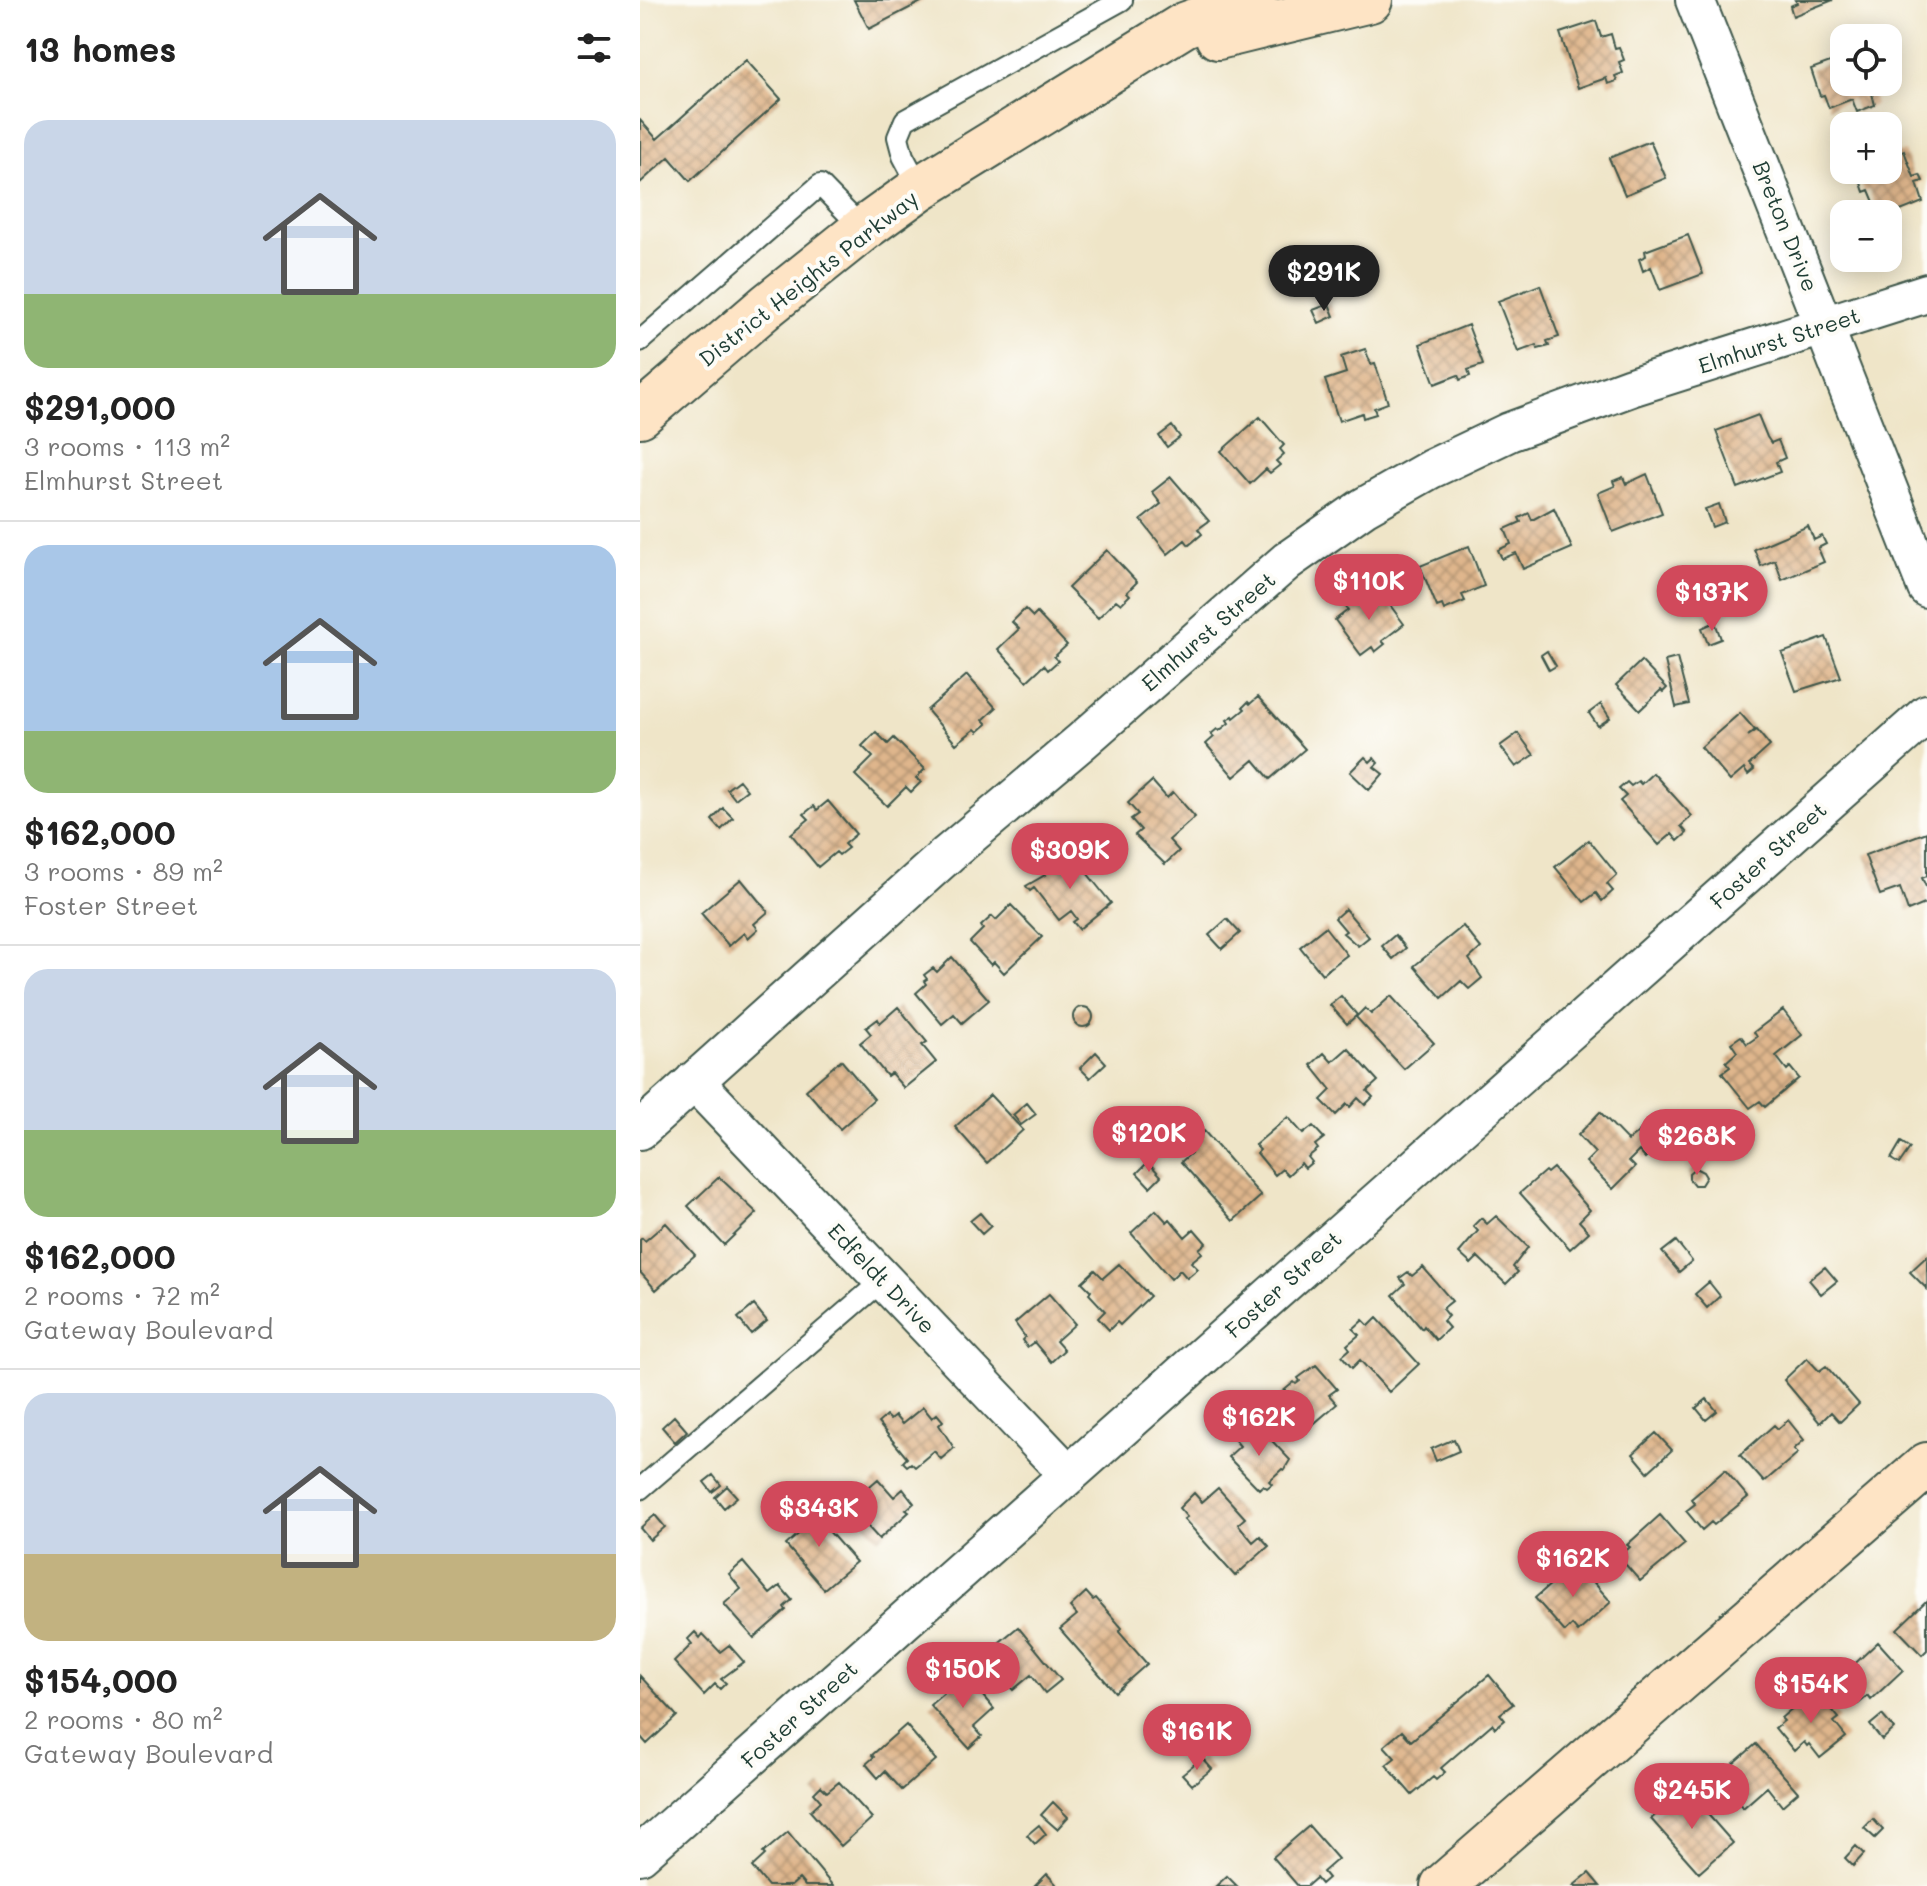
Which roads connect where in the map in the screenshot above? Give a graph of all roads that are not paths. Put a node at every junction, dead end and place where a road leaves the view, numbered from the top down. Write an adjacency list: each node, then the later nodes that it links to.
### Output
1 (1122, 0): 6 (lane)
2 (1253, 0): 5 (street, District Heights Parkway)
3 (1370, 0): 5 (street, District Heights Parkway)
4 (1695, 0): 9 (street, Breton Drive)
5 (1106, 74): 6 (street, District Heights Parkway)
6 (920, 188): 7 (street, District Heights Parkway)
7 (863, 229): 10 (lane); 11 (street, District Heights Parkway)
8 (1927, 293): 9 (street, Elmhurst Street)
9 (1825, 325): 12 (street, Breton Drive); 14 (street, Elmhurst Street)
10 (640, 341)
11 (640, 415)
12 (1927, 588)
13 (1927, 714): 18 (street, Foster Street)
14 (694, 1081): 15 (street, Elmhurst Street); 16 (street, Edfeldt Drive)
15 (640, 1130)
16 (883, 1280): 18 (street, Edfeldt Drive); 19 (lane)
17 (1927, 1465): 21 (street)
18 (1069, 1475): 20 (street, Foster Street)
19 (640, 1489)
20 (640, 1855)
21 (1443, 1886)

